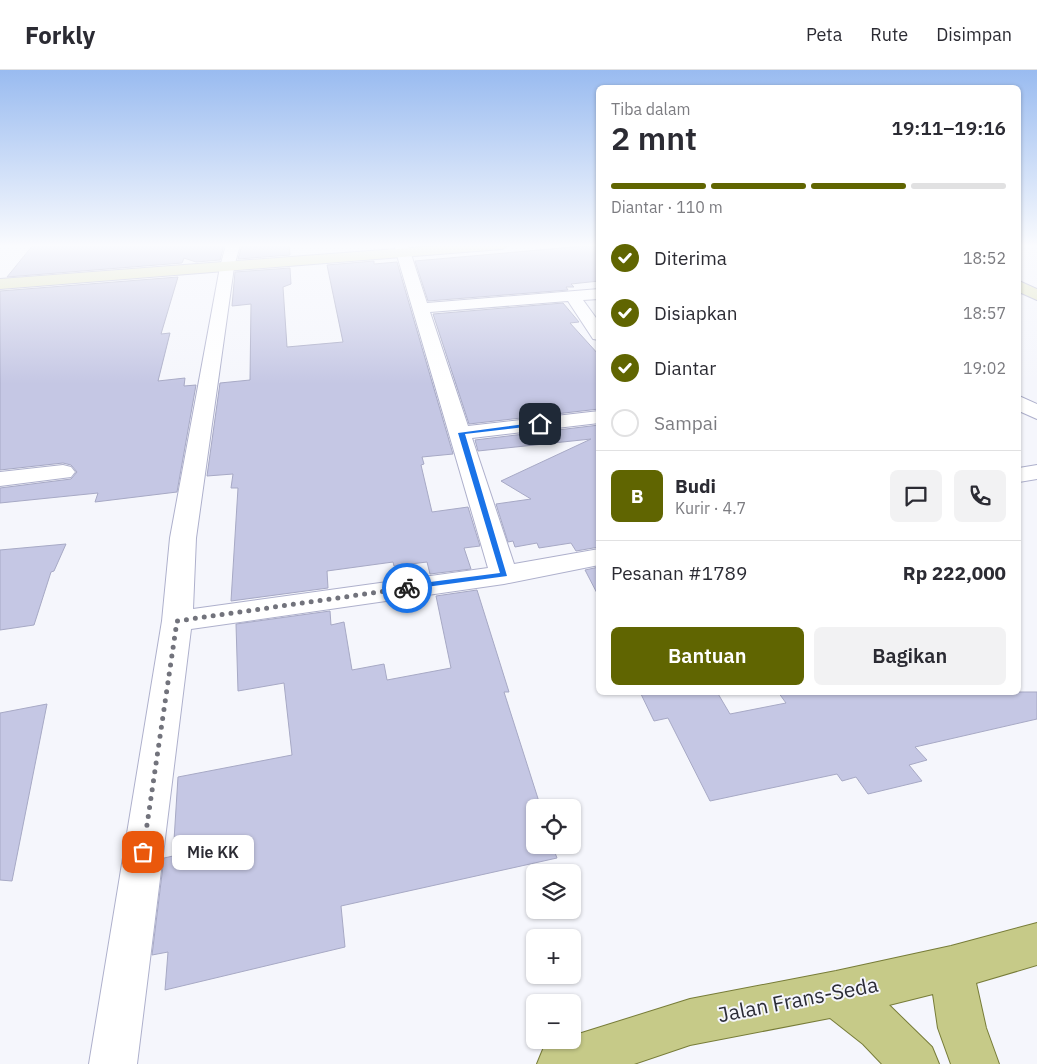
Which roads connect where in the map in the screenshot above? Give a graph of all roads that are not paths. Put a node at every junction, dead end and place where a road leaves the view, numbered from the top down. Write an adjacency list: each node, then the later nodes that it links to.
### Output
1 (224, 291): 17 (street)
2 (416, 291): 5 (street)
3 (596, 294): 4 (street)
4 (572, 296): 5 (street); 6 (street)
5 (421, 308): 10 (street)
6 (596, 330)
7 (1021, 403): 8 (street)
8 (1037, 413)
9 (596, 417): 10 (street)
10 (462, 433): 16 (street)
11 (63, 472): 14 (street)
12 (1037, 472): 13 (street)
13 (1021, 475)
14 (0, 479)
15 (596, 558): 16 (street)
16 (504, 575): 17 (street)
17 (177, 621): 21 (street)
18 (1037, 944): 19 (main road, Jalan Frans-Seda)
19 (951, 968): 20 (main road, Jalan Frans-Seda); 24 (main road)
20 (836, 994): 22 (main road, Jalan Frans-Seda); 23 (main road)
21 (113, 1064)
22 (561, 1064)
23 (915, 1064)
24 (975, 1064)

